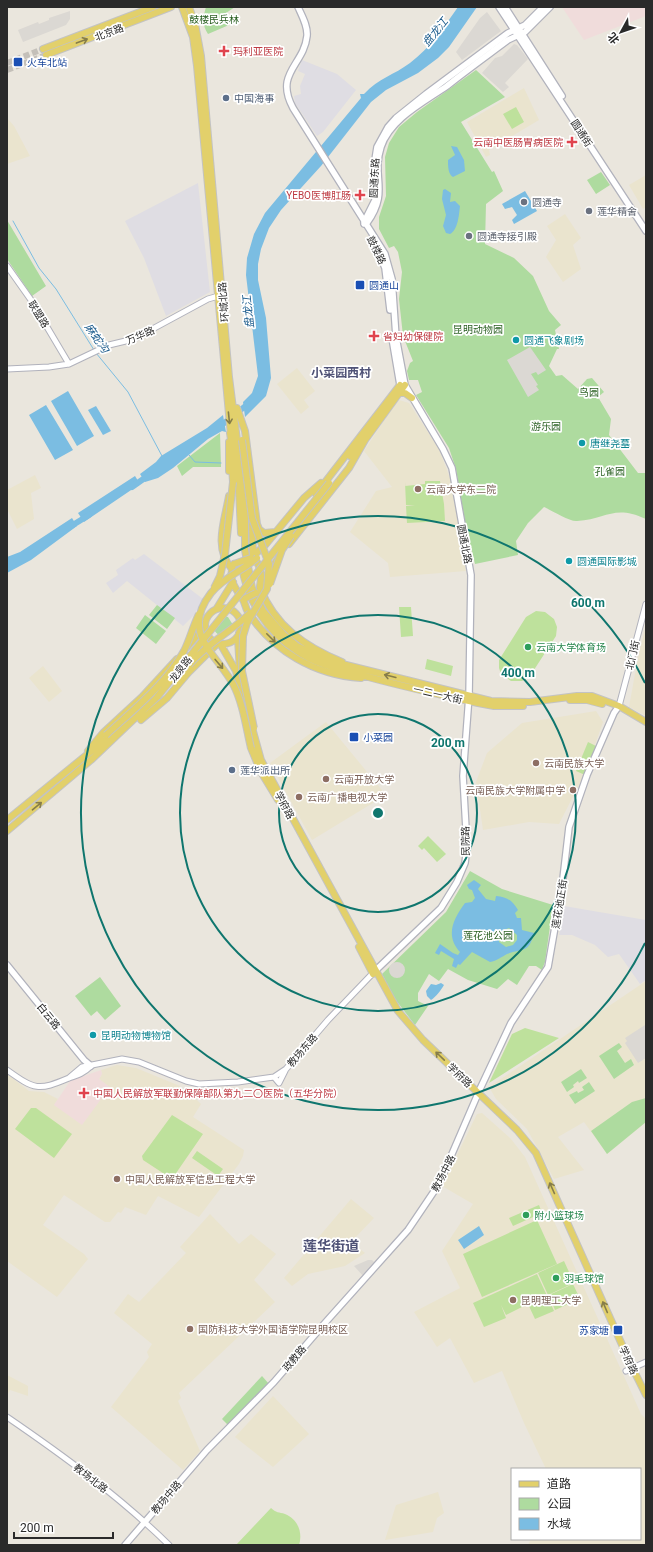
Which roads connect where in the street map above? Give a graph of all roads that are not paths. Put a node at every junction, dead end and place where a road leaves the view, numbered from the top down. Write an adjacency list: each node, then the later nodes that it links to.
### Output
1 (153, 7): 10 (main road, 北京路, one-way to 10)
2 (182, 7): 11 (main road, 环城北路)
3 (189, 7): 12 (main road, 环城北路)
4 (193, 7): 12 (main road)
5 (296, 7): 15 (main road, 鼓楼路)
6 (499, 7): 13 (main road)
7 (505, 7): 13 (main road)
8 (543, 7): 14 (main road)
9 (550, 7): 14 (main road)
10 (169, 8): 11 (main road)
11 (186, 17): 19 (main road, 环城北路)
12 (194, 19): 19 (main road, 环城北路)
13 (513, 23): 14 (main road)
14 (519, 32): 15 (main road, 圆通东路); 16 (main road, 圆通街); 17 (main road, 圆通街)
15 (365, 222): 22 (main road, 鼓楼路)
16 (646, 225)
17 (646, 231)
18 (7, 266): 20 (street, 联盟路)
19 (220, 295): 20 (street, 万华路); 24 (main road, 环城北路); 24 (main road, 环城北路)
20 (69, 364): 21 (street, 万华路)
21 (7, 369)
22 (402, 387): 23 (main road); 27 (main road); 28 (main road)
23 (412, 398): 50 (main road, 圆通北路)
24 (232, 405): 25 (main road, 环城北路); 26 (main road, one-way to 26)
25 (238, 420): 30 (main road); 35 (main road, bridge); 37 (main road, 环城北路)
26 (230, 433): 33 (main road); 36 (main road, bridge); 37 (main road)
27 (365, 440): 35 (main road, bridge); 37 (main road); 49 (main road, 龙泉路, bridge)
28 (330, 476): 29 (main road); 31 (main road)
29 (316, 493): 36 (main road, bridge); 49 (main road, 龙泉路, bridge)
30 (254, 499): 31 (main road); 32 (main road)
31 (276, 532): 32 (main road)
32 (252, 558): 33 (main road, bridge); 37 (main road)
33 (233, 567): 34 (main road)
34 (233, 582): 38 (main road); 41 (main road)
35 (267, 589): 42 (main road, bridge)
36 (212, 592): 40 (main road, bridge)
37 (257, 593): 38 (main road, bridge); 47 (main road); 47 (main road, 一二一大街); 48 (main road, 一二一大街)
38 (244, 599): 43 (main road)
39 (646, 604): 51 (street, 北门街)
40 (204, 605): 55 (main road, bridge); 57 (main road, one-way to 57, bridge)
41 (217, 608): 43 (main road); 44 (main road)
42 (254, 609): 49 (main road, bridge); 56 (main road, 学府路, bridge)
43 (241, 610): 45 (main road); 48 (main road, one-way to 48)
44 (204, 627): 46 (main road); 55 (main road)
45 (239, 633): 46 (main road); 56 (main road, 学府路)
46 (219, 644): 54 (main road); 57 (main road, 学府路)
47 (360, 669): 50 (main road, 一二一大街, one-way to 47)
48 (372, 679): 50 (main road, 一二一大街)
49 (158, 697): 54 (main road); 55 (main road, 龙泉路)
50 (468, 698): 51 (main road, 一二一大街); 61 (main road, 民院路)
51 (618, 707): 52 (main road, 一二一大街); 53 (main road, 一二一大街); 66 (main road, 莲花池正街)
52 (646, 722)
53 (646, 726)
54 (120, 734): 59 (main road, one-way to 54)
55 (86, 754): 58 (main road, 龙泉路)
56 (262, 760): 61 (main road, 学府路)
57 (280, 803): 61 (main road, 学府路)
58 (7, 820)
59 (7, 831)
60 (7, 965): 62 (main road, 白云路)
61 (374, 972): 63 (street, 教场东路); 66 (main road, 学府路, one-way to 61)
62 (91, 1066): 64 (street, 教场东路); 65 (street, 教场东路)
63 (286, 1069): 65 (street, 教场东路); 65 (street)
64 (7, 1070)
65 (274, 1077)
66 (478, 1093): 67 (main road, 教场中路); 70 (main road, 学府路, one-way to 66)
67 (394, 1246): 74 (main road, 政教路)
68 (646, 1362): 70 (street)
69 (646, 1365): 70 (street)
70 (633, 1369): 71 (street); 72 (main road, 学府路)
71 (626, 1372)
72 (646, 1395)
73 (7, 1418): 75 (street, 教场北路)
74 (207, 1450): 75 (main road, 教场中路)
75 (145, 1521): 76 (main road, 教场中路); 77 (street, 教场北路)
76 (125, 1545)
77 (169, 1545)

